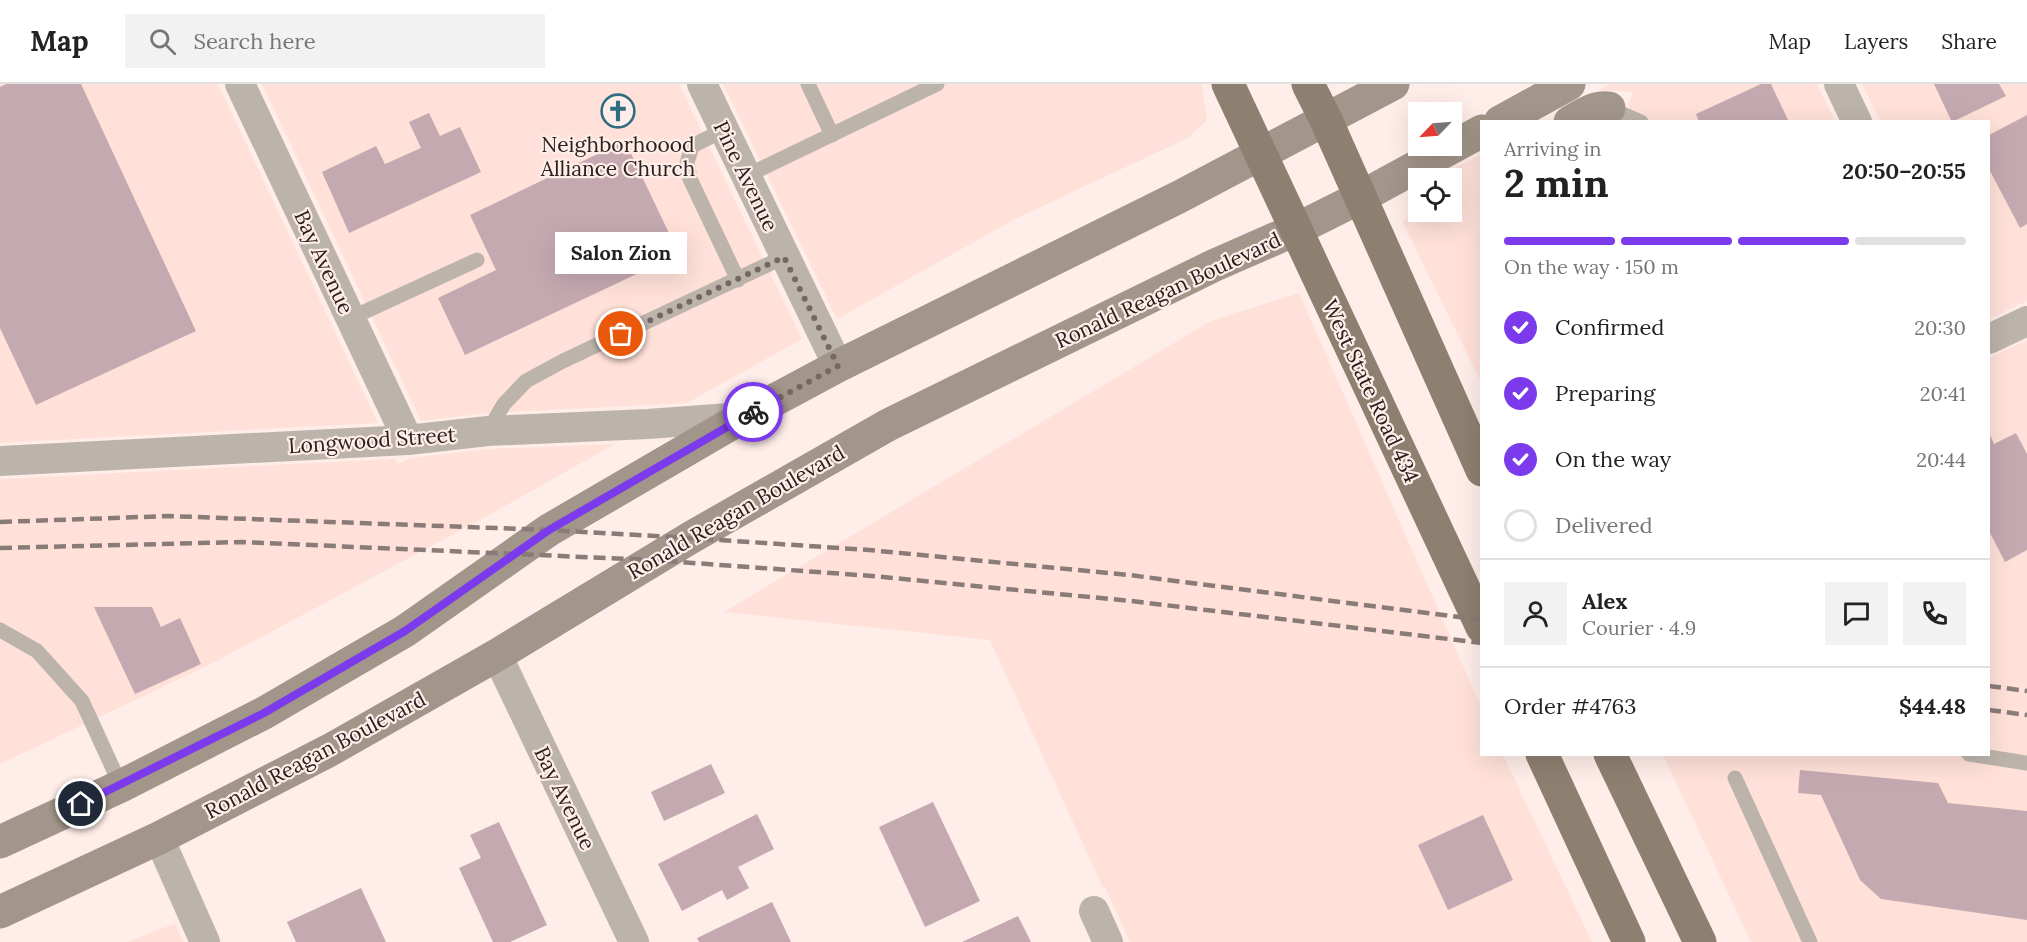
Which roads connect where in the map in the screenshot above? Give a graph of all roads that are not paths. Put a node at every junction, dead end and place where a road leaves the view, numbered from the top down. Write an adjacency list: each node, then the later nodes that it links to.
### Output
1 (240, 84): 26 (street, Bay Avenue)
2 (702, 84): 16 (street, Pine Avenue)
3 (808, 84): 18 (lane)
4 (937, 84): 18 (lane)
5 (1228, 84): 19 (main road, West State Road 434)
6 (1308, 84): 11 (main road)
7 (1393, 84): 11 (main road)
8 (1569, 84): 12 (main road)
9 (1839, 84): 15 (street)
10 (1610, 108): 13 (main road); 14 (lane)
11 (1326, 120): 19 (main road); 21 (main road)
12 (1504, 120)
13 (1574, 120)
14 (1637, 120)
15 (1856, 120)
16 (724, 130): 20 (street, Pine Avenue); 25 (lane)
17 (1480, 132): 21 (main road, Ronald Reagan Boulevard)
18 (832, 135): 20 (lane)
19 (1260, 155): 22 (main road, West State Road 434); 29 (main road)
20 (747, 176): 23 (street, Pine Avenue)
21 (1359, 198): 22 (main road, Ronald Reagan Boulevard); 34 (main road)
22 (1295, 230): 35 (main road, West State Road 434); 37 (main road, Ronald Reagan Boulevard)
23 (784, 257): 25 (lane); 29 (street, Pine Avenue)
24 (477, 261): 26 (lane)
25 (738, 280): 31 (lane)
26 (351, 318): 32 (street, Bay Avenue)
27 (2027, 321): 28 (street)
28 (1990, 339)
29 (838, 366): 30 (main road)
30 (743, 417): 31 (street, Longwood Street); 43 (main road)
31 (488, 431): 32 (street, Longwood Street)
32 (408, 440): 33 (street, Longwood Street)
33 (0, 461)
34 (1480, 466)
35 (1480, 623)
36 (0, 630): 43 (lane)
37 (497, 655): 44 (main road, Ronald Reagan Boulevard); 49 (street, Bay Avenue)
38 (1543, 756): 51 (main road)
39 (1611, 756): 52 (main road)
40 (1982, 756): 41 (lane)
41 (2027, 763)
42 (1735, 778): 53 (lane)
43 (121, 786): 45 (main road)
44 (159, 838): 47 (main road, Ronald Reagan Boulevard); 48 (street)
45 (0, 842)
46 (1094, 911): 50 (street)
47 (0, 912)
48 (205, 942)
49 (634, 942)
50 (1108, 942)
51 (1629, 942)
52 (1700, 942)
53 (1810, 942)

